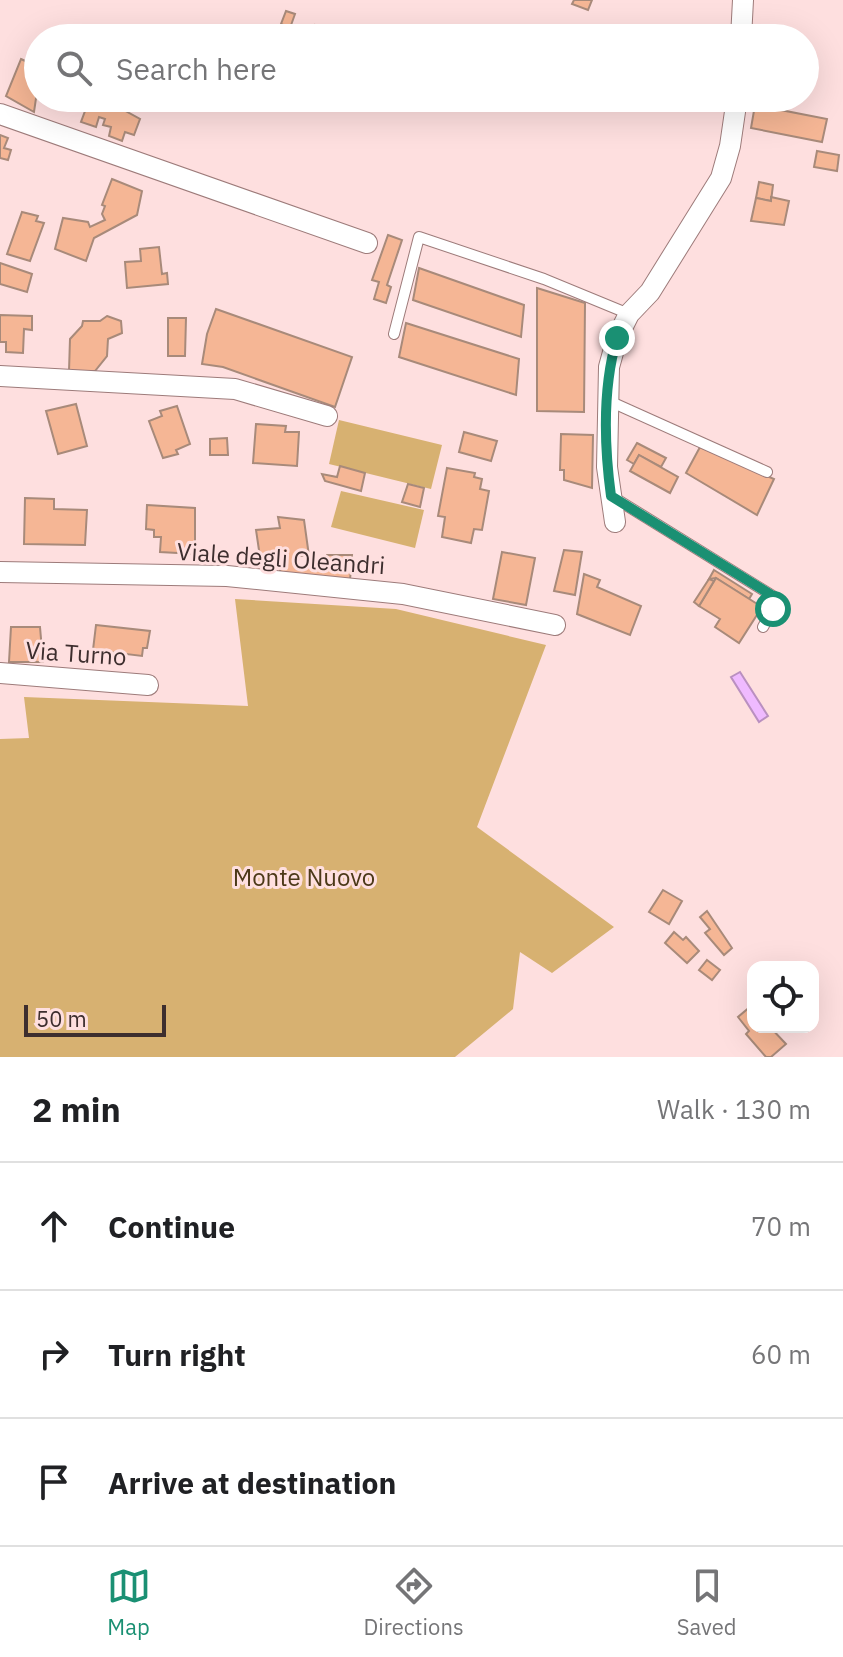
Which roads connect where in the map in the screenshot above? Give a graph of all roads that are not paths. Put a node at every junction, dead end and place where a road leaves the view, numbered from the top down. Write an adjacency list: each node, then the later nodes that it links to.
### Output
1 (743, 0): 2 (street)
2 (742, 24)
3 (734, 112): 6 (street)
4 (0, 114): 5 (street)
5 (367, 243)
6 (629, 314): 7 (lane); 9 (street)
7 (394, 334)
8 (0, 376): 10 (street)
9 (607, 401): 11 (lane); 12 (street)
10 (327, 416)
11 (767, 472)
12 (611, 496): 13 (street); 16 (lane)
13 (615, 522)
14 (0, 572): 15 (street, Viale degli Oleandri)
15 (555, 625)
16 (763, 627)
17 (0, 673): 18 (street, Via Turno)
18 (148, 685)

